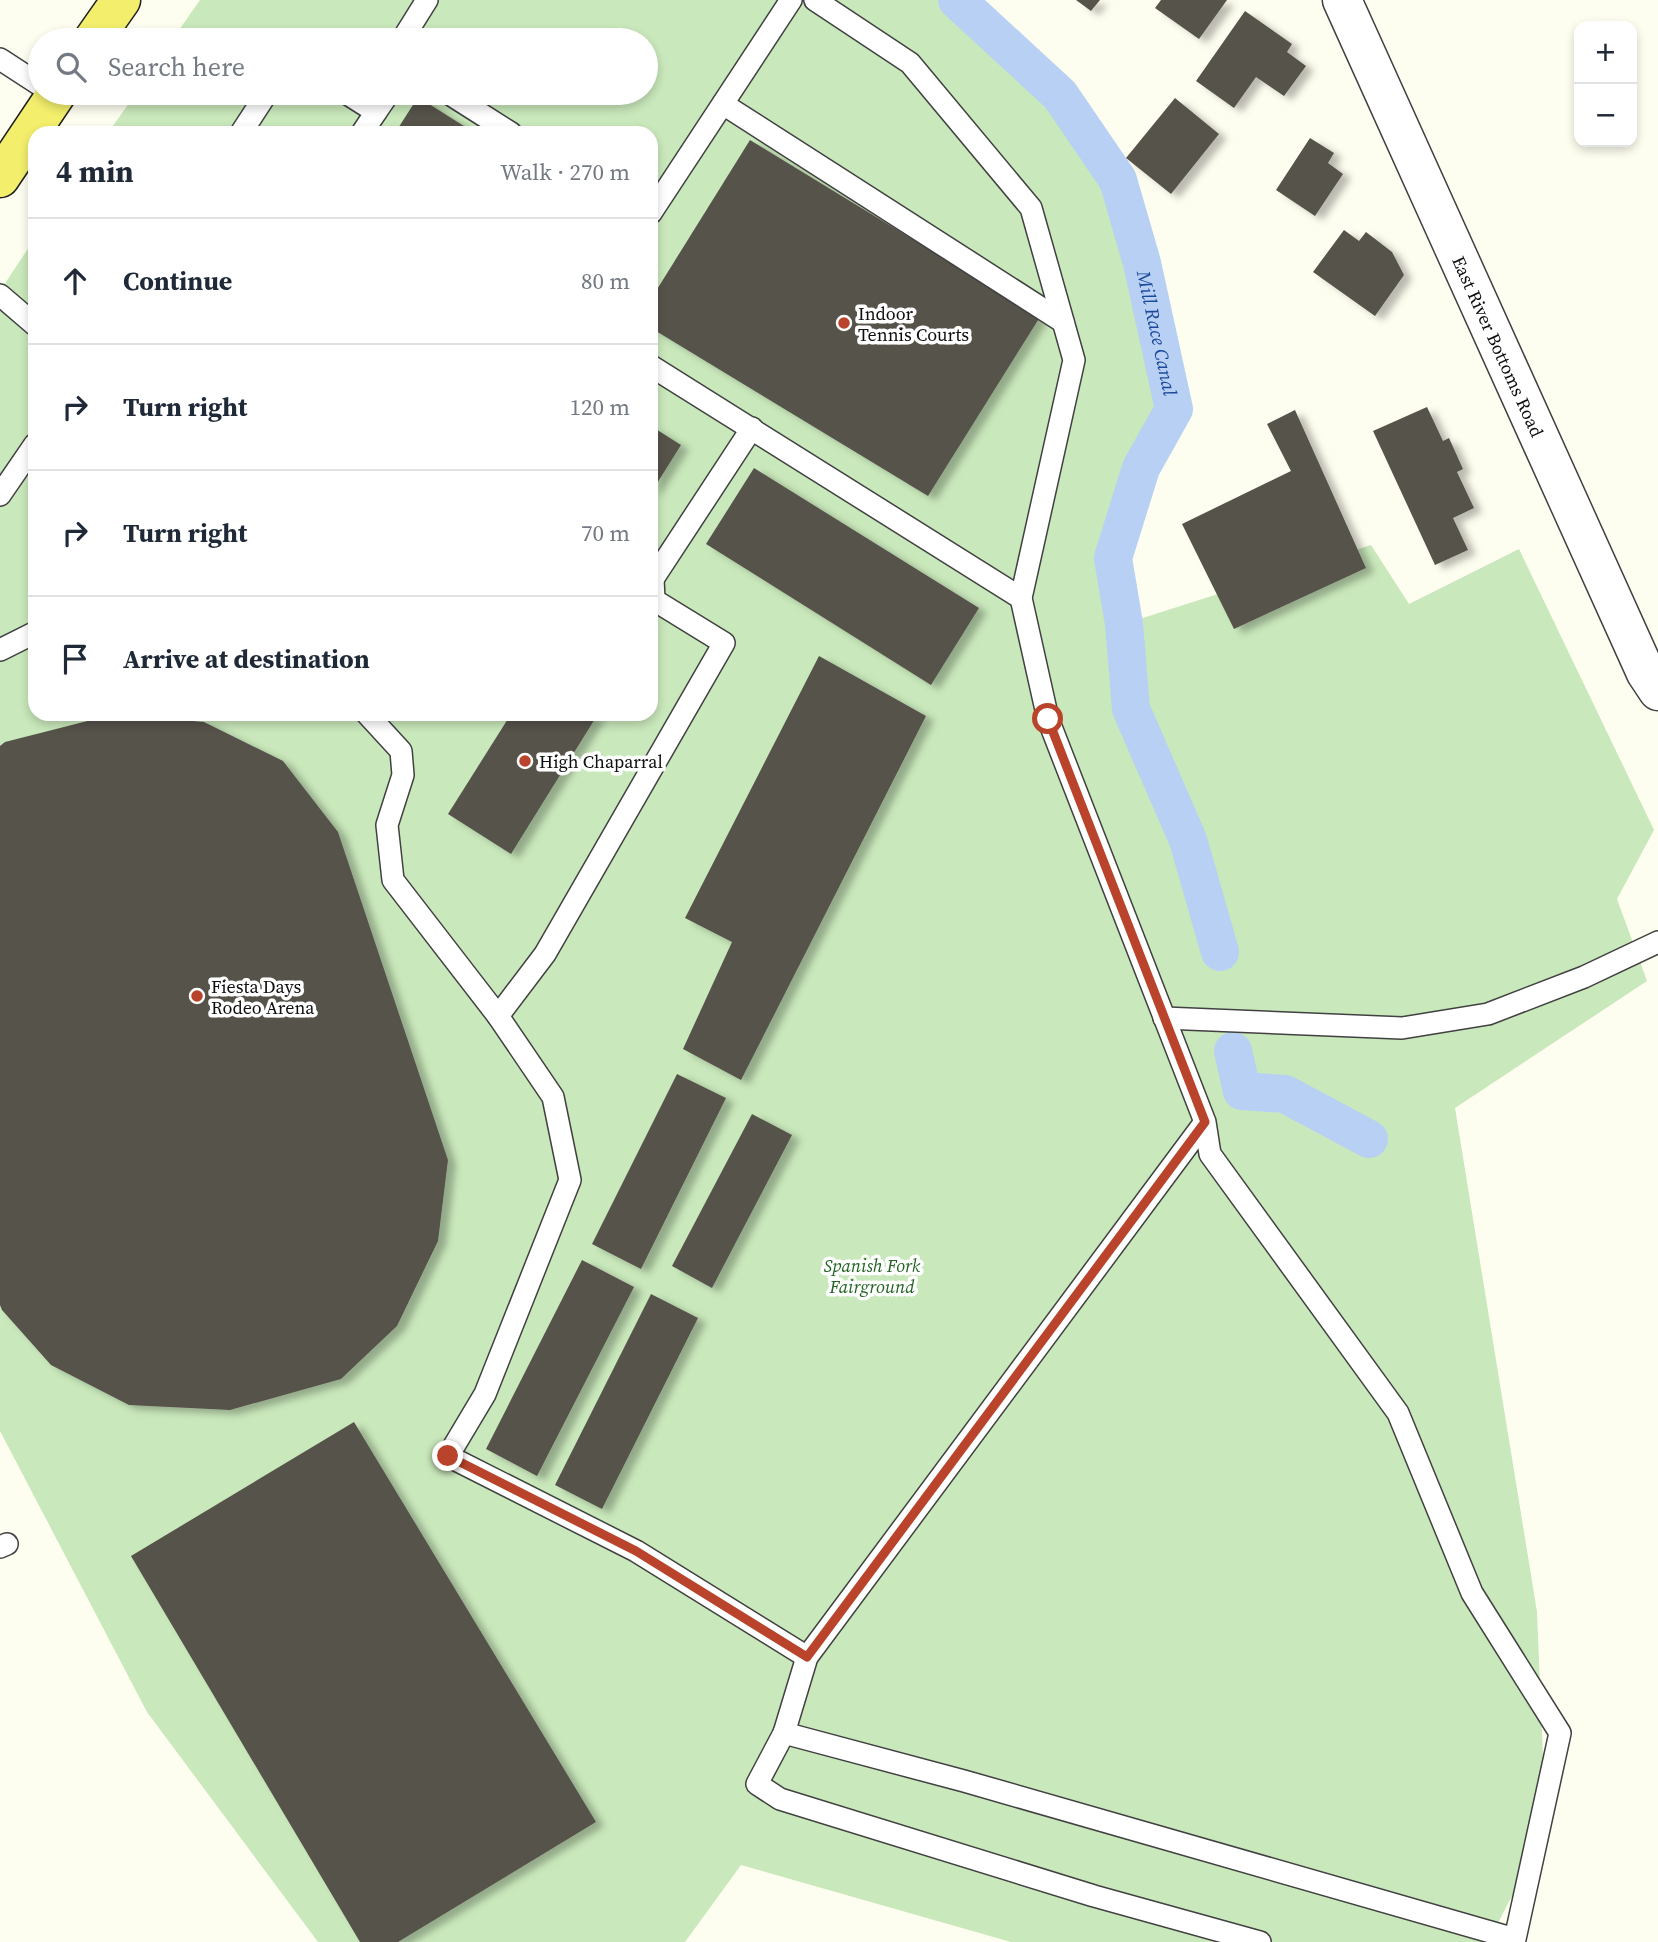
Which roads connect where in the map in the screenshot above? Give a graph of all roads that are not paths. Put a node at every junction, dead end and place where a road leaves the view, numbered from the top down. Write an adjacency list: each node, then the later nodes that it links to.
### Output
1 (121, 0): 6 (main road)
2 (427, 0): 7 (lane)
3 (791, 0): 10 (lane)
4 (816, 0): 26 (lane)
5 (1342, 0): 36 (street, East River Bottoms Road)
6 (101, 28)
7 (410, 28)
8 (0, 59): 9 (lane)
9 (28, 77)
10 (723, 104): 23 (lane); 26 (lane)
11 (43, 105): 17 (main road)
12 (259, 105): 18 (lane)
13 (365, 105): 16 (lane)
14 (381, 105): 16 (lane)
15 (467, 105): 20 (lane)
16 (376, 112): 19 (lane)
17 (30, 126)
18 (246, 126)
19 (367, 126)
20 (500, 126)
21 (28, 130): 22 (main road)
22 (0, 178)
23 (658, 202)
24 (0, 295): 25 (lane)
25 (28, 319)
26 (1063, 322): 32 (lane)
27 (658, 370): 28 (lane)
28 (752, 428): 31 (lane); 32 (lane)
29 (28, 454): 30 (lane)
30 (0, 495)
31 (658, 569)
32 (1021, 598): 40 (lane)
33 (658, 602): 39 (lane)
34 (28, 636): 35 (lane)
35 (0, 650)
36 (1658, 691)
37 (373, 721): 39 (lane)
38 (1658, 942): 40 (lane)
39 (498, 1016): 42 (lane)
40 (1164, 1018): 41 (lane)
41 (1205, 1122): 42 (lane); 43 (lane)
42 (807, 1657): 43 (lane)
43 (784, 1733): 44 (lane)
44 (1260, 1942)

